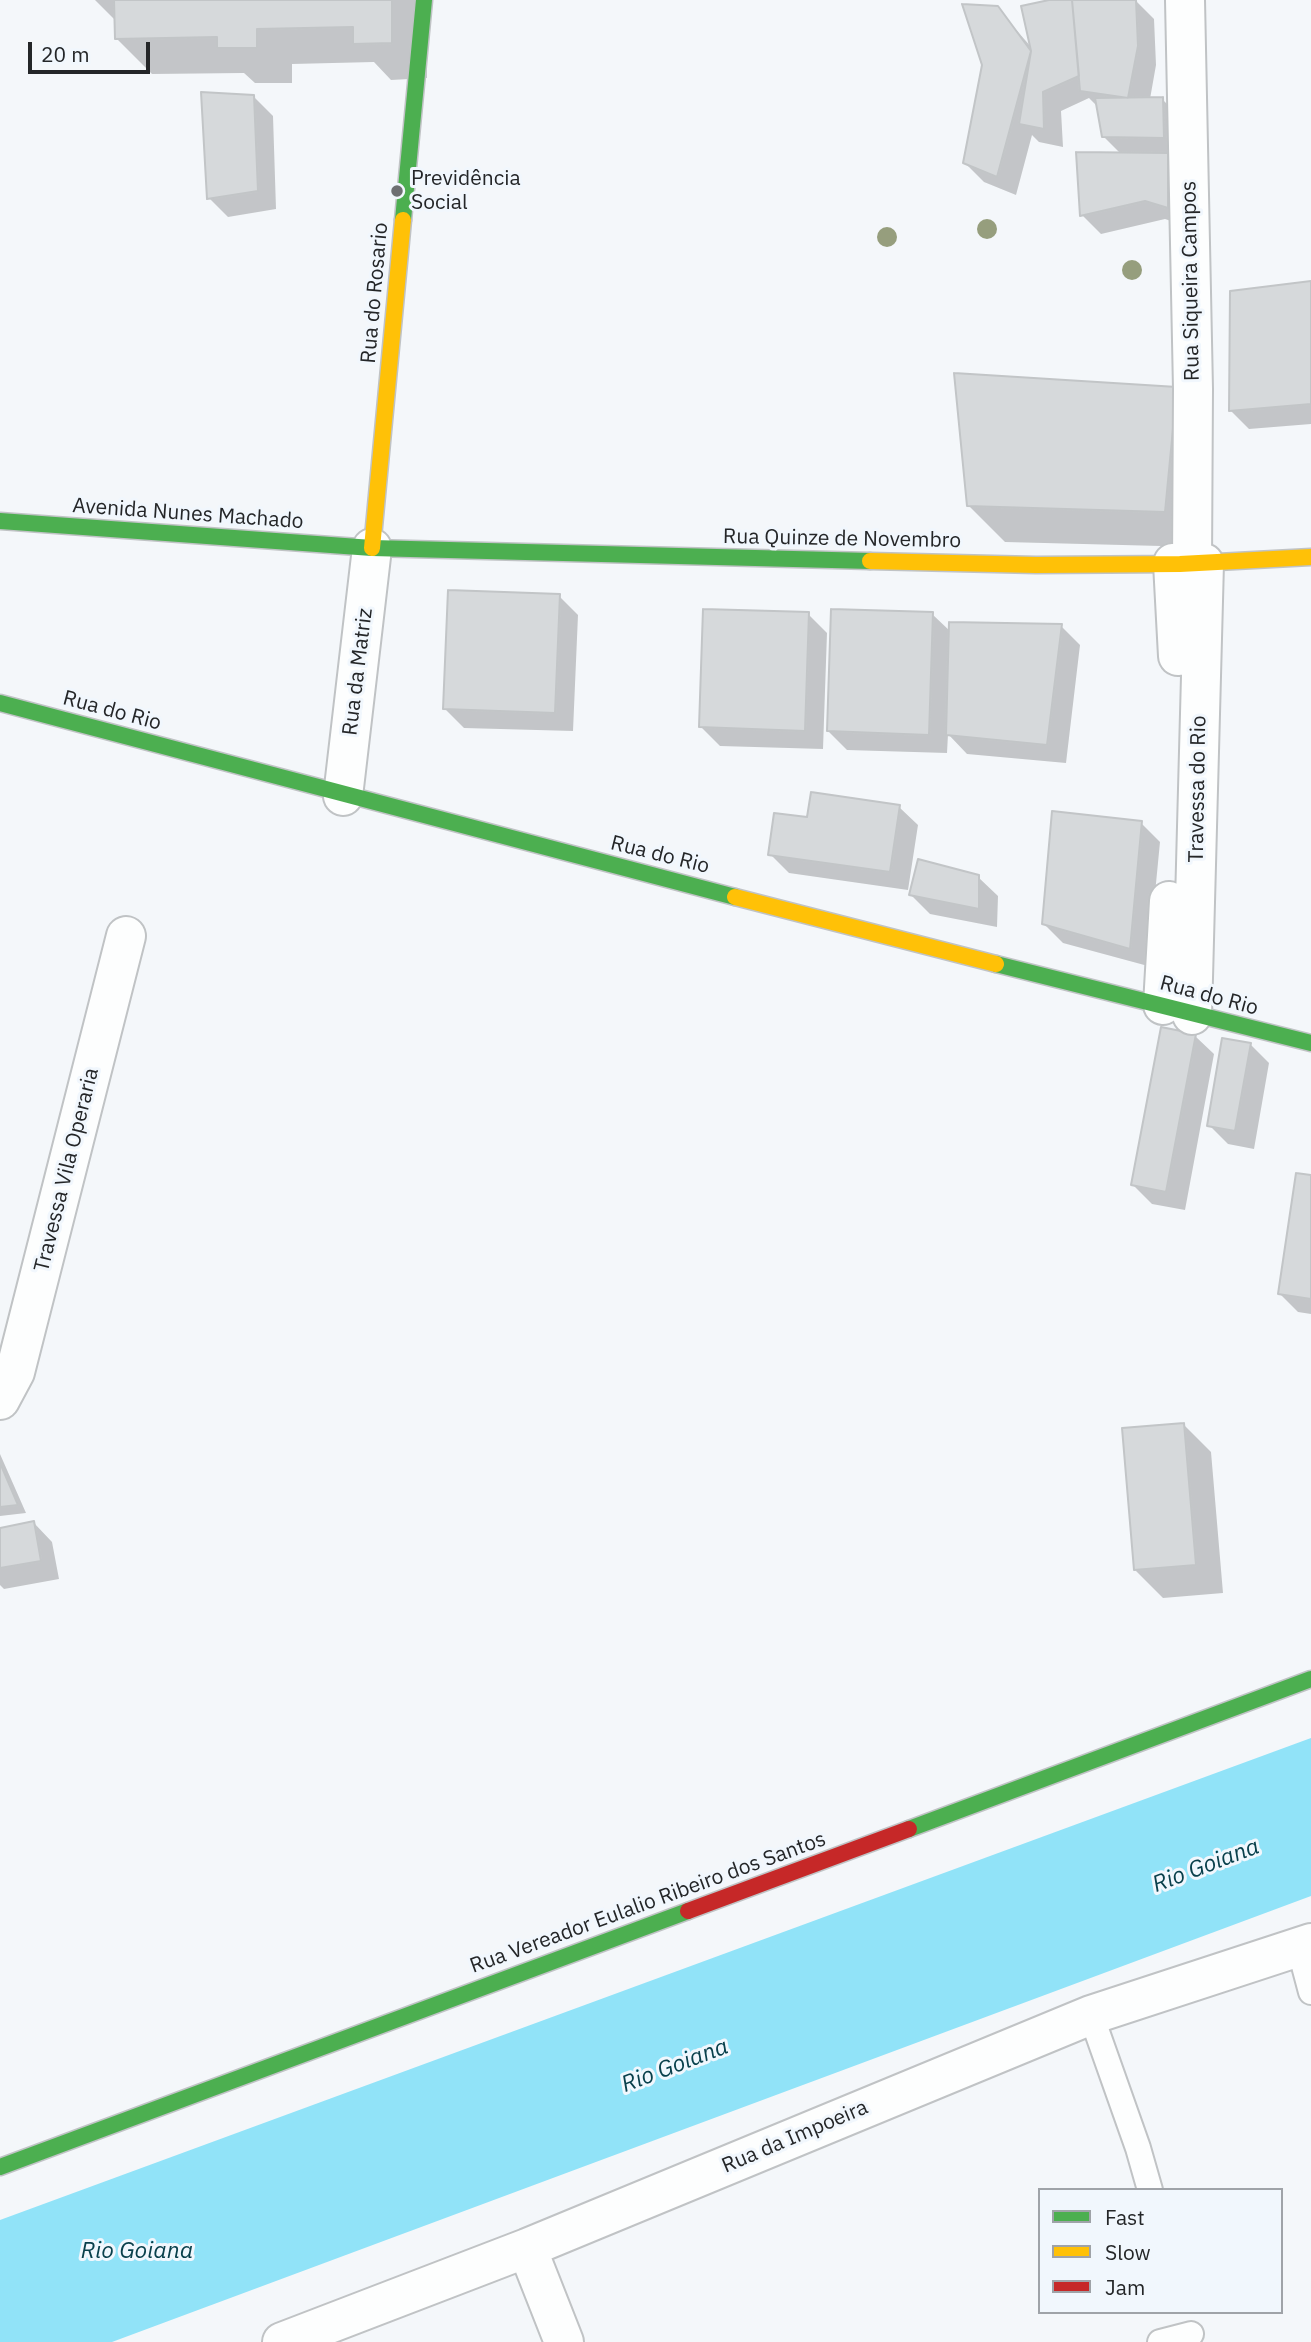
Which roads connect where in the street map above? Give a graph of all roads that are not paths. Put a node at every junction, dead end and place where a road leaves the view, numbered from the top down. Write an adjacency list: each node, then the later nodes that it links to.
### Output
1 (424, 0): 4 (street, Rua do Rosario)
2 (1185, 0): 6 (street, Rua Siqueira Campos)
3 (0, 521): 4 (street, Avenida Nunes Machado)
4 (372, 548): 6 (street, Rua Quinze de Novembro); 8 (street, Rua da Matriz)
5 (1311, 557): 6 (street, Rua Quinze de Novembro)
6 (1190, 563): 10 (street, Travessa do Rio)
7 (0, 703): 8 (street, Rua do Rio)
8 (343, 796): 10 (street, Rua do Rio)
9 (126, 936): 12 (street, Travessa Vila Operaria)
10 (1178, 1010): 11 (street, Rua do Rio)
11 (1311, 1042)
12 (0, 1400)
13 (1311, 1679): 17 (street, Rua Vereador Eulalio Ribeiro dos Santos)
14 (1305, 1945): 15 (lane); 16 (street, Rua da Impoeira)
15 (1311, 1992)
16 (1091, 2015): 18 (lane); 19 (street, Rua da Impoeira)
17 (0, 2167)
18 (1149, 2188)
19 (527, 2248): 21 (street, Rua da Impoeira); 22 (street)
20 (1189, 2330): 23 (lane)
21 (282, 2342)
22 (564, 2342)
23 (1160, 2342)

